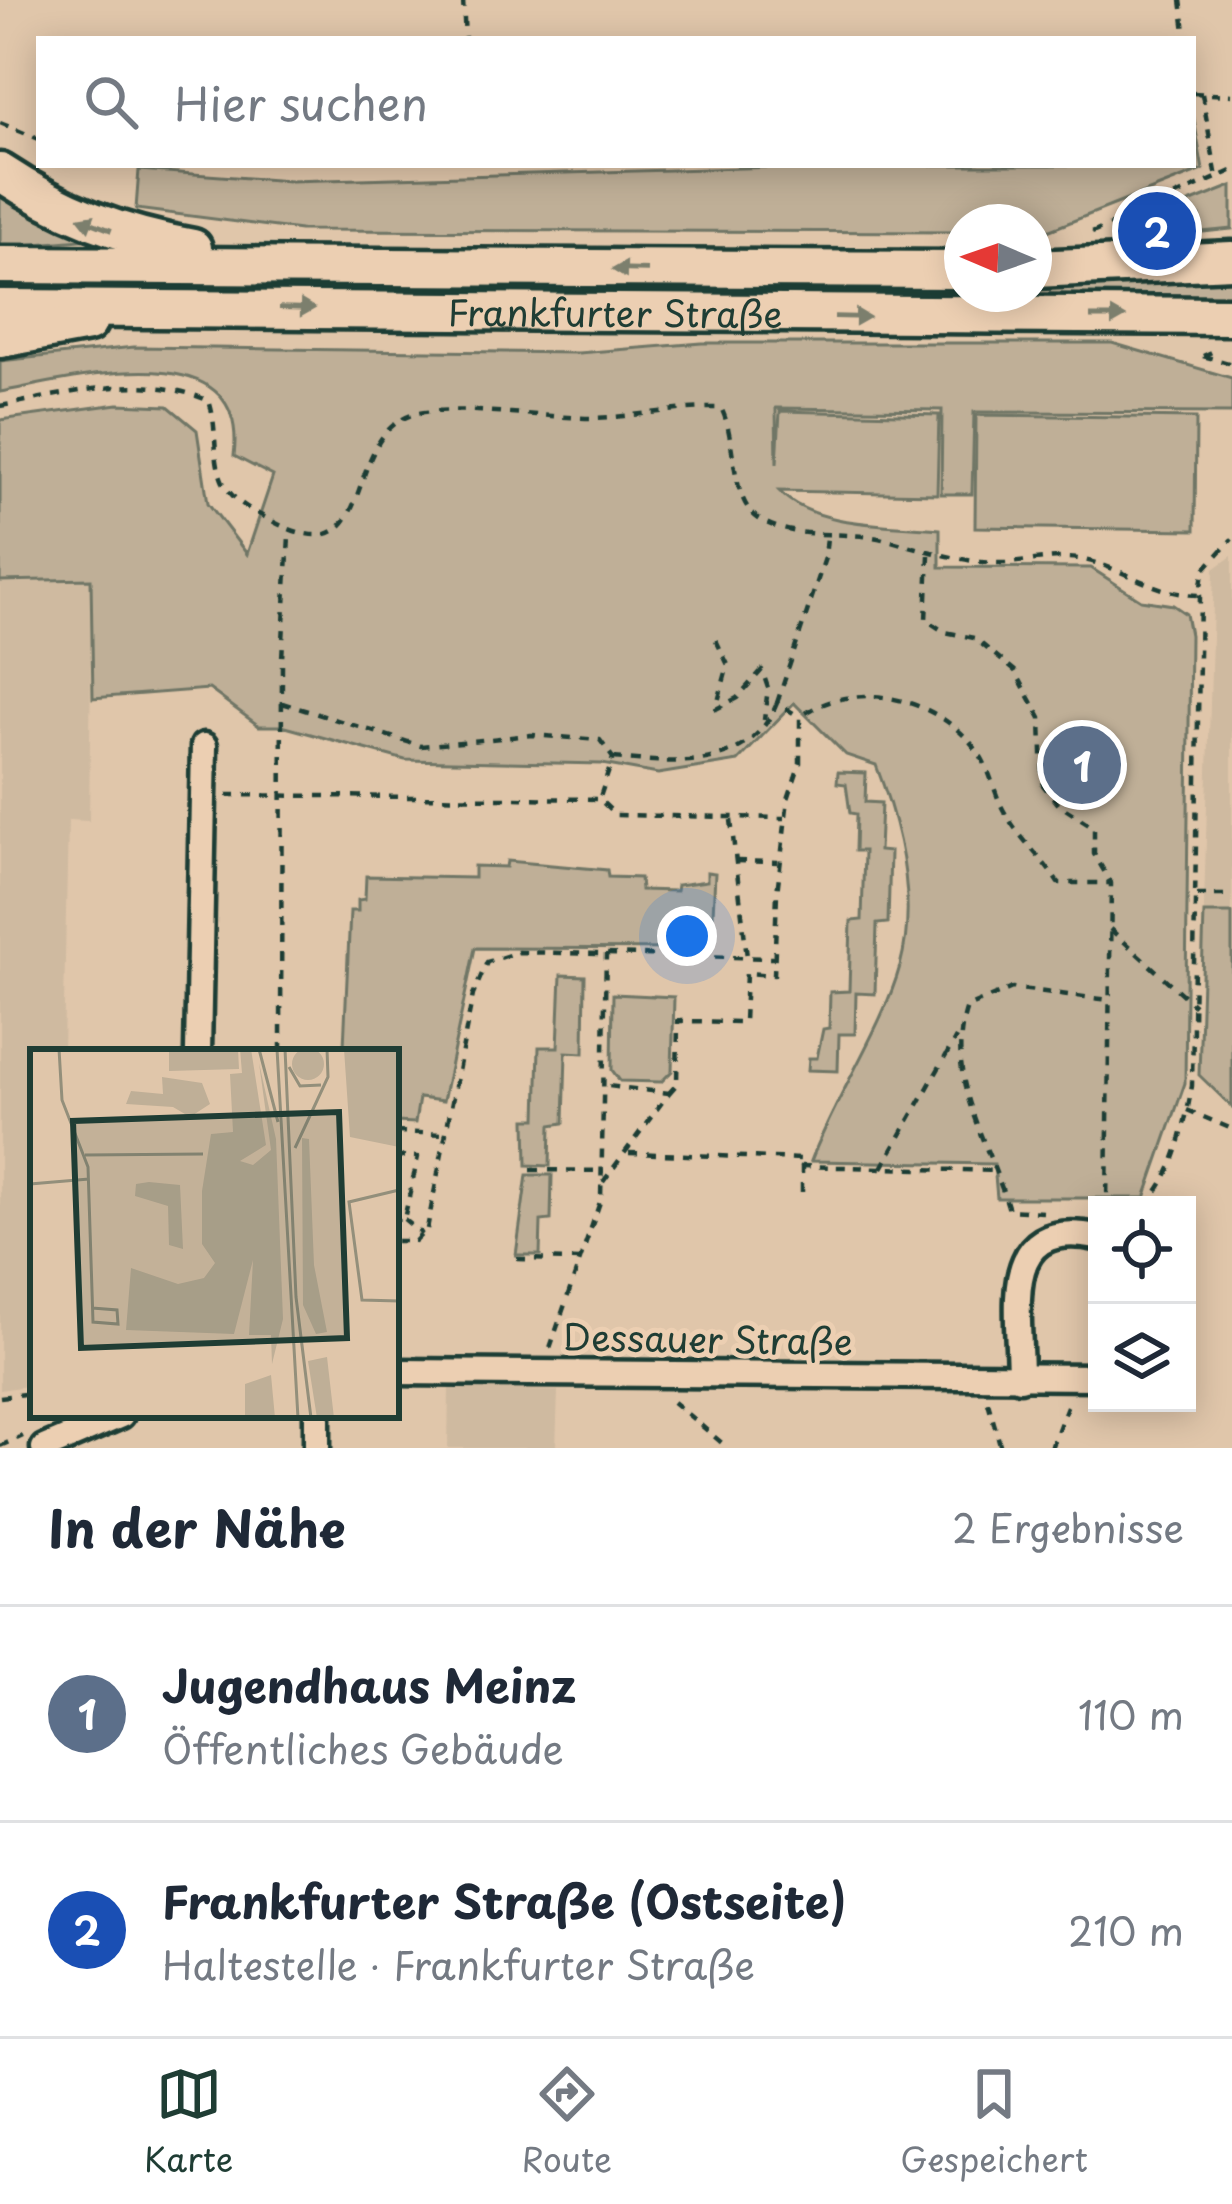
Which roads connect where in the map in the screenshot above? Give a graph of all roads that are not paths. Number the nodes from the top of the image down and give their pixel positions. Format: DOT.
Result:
graph roads {
  1 [pos="0,172"];
  2 [pos="1232,260"];
  3 [pos="0,265"];
  4 [pos="291,266"];
  5 [pos="1052,268"];
  6 [pos="944,270"];
  7 [pos="180,307"];
  8 [pos="0,308"];
  9 [pos="1232,316"];
  10 [pos="0,339"];
  11 [pos="204,746"];
  12 [pos="198,1049"];
  13 [pos="1088,1237"];
  14 [pos="399,1372"];
  15 [pos="1020,1378"];
  16 [pos="1087,1378"];
  17 [pos="114,1418"];
  18 [pos="317,1418"];
  19 [pos="44,1448"];
  20 [pos="316,1448"];
  4 -- 1 [label="street, one-way"];
  2 -- 5 [label="street"];
  3 -- 4 [label="street, Frankfurter Straße"];
  6 -- 4 [label="street, Frankfurter Straße, one-way"];
  7 -- 8 [label="street, Frankfurter Straße"];
  7 -- 9 [label="street, Frankfurter Straße, one-way"];
  7 -- 10 [label="street"];
  11 -- 12 [label="street"];
  13 -- 15 [label="street"];
  14 -- 15 [label="street, Dessauer Straße"];
  15 -- 16 [label="street, Dessauer Straße"];
  17 -- 19 [label="street"];
  18 -- 20 [label="street"];
}
